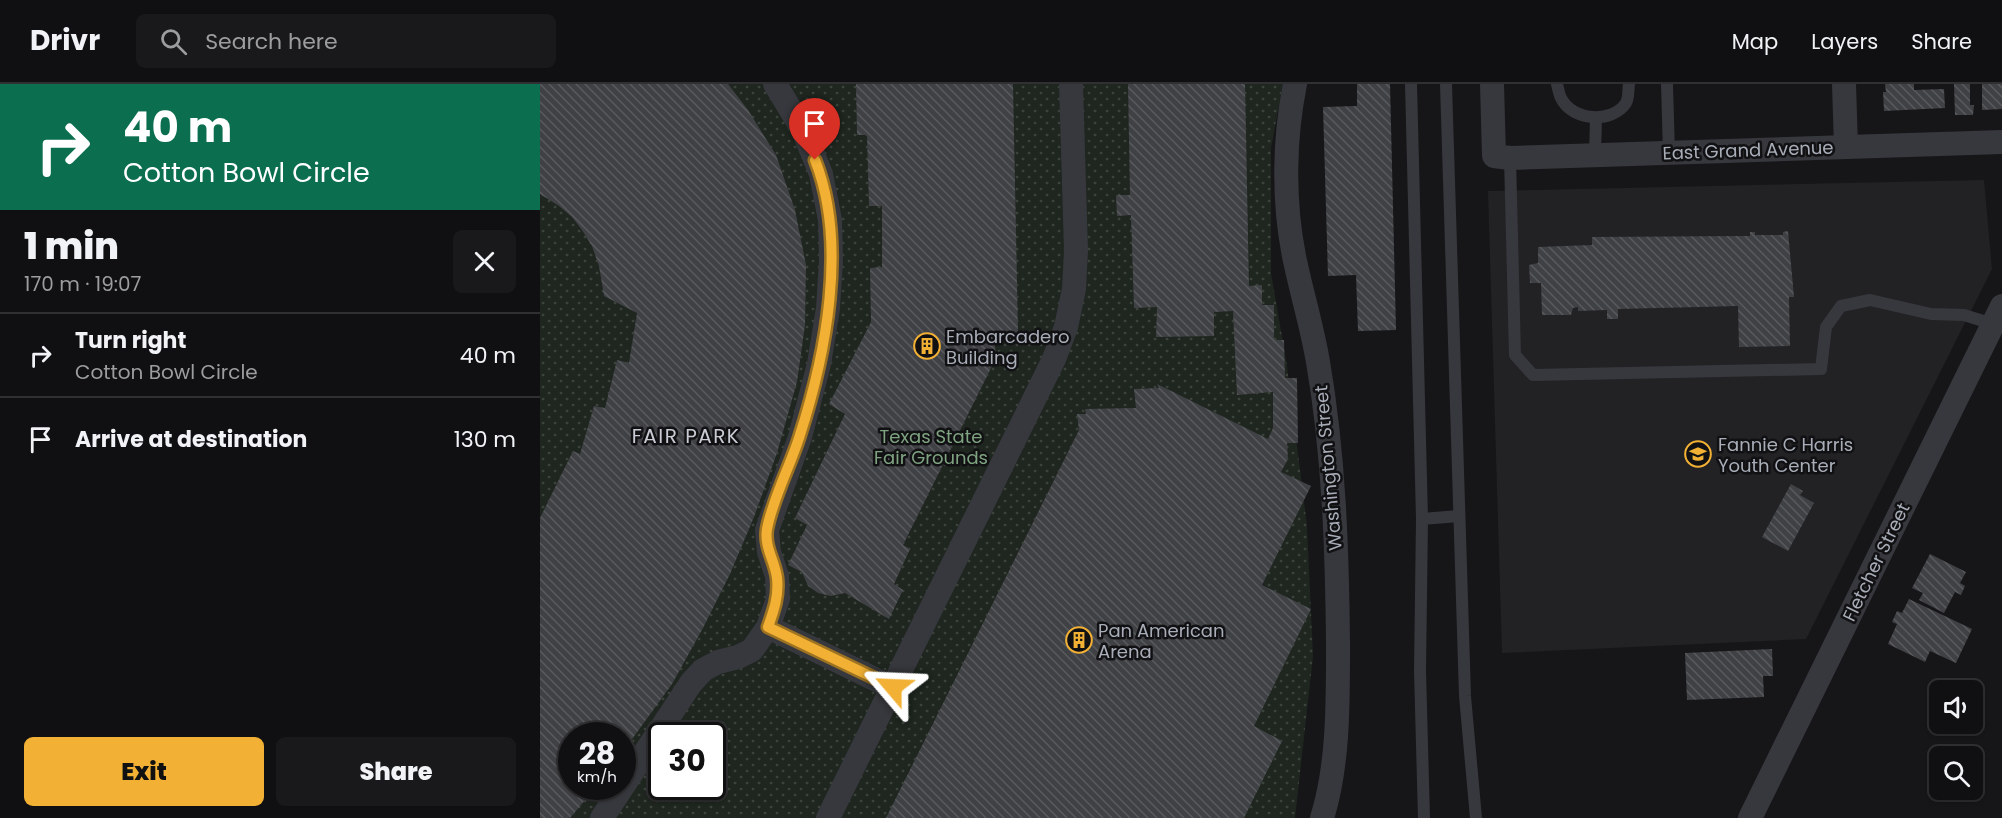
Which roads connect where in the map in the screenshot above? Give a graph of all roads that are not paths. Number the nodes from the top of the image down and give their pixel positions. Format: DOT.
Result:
graph roads {
  1 [pos="775,84"];
  2 [pos="1071,84"];
  3 [pos="1295,84"];
  4 [pos="1411,84"];
  5 [pos="1446,84"];
  6 [pos="1492,84"];
  7 [pos="1557,84"];
  8 [pos="1629,84"];
  9 [pos="1667,84"];
  10 [pos="1844,84"];
  11 [pos="1596,118"];
  12 [pos="2002,142"];
  13 [pos="1846,147"];
  14 [pos="1669,153"];
  15 [pos="1595,154"];
  16 [pos="1502,157"];
  17 [pos="1998,315"];
  18 [pos="1459,516"];
  19 [pos="1422,519"];
  20 [pos="768,627"];
  21 [pos="893,687"];
  22 [pos="602,818"];
  23 [pos="828,818"];
  24 [pos="1322,818"];
  25 [pos="1424,818"];
  26 [pos="1476,818"];
  27 [pos="1750,818"];
  1 -- 20 [label="street"];
  2 -- 21 [label="street"];
  3 -- 24 [label="street, Washington Street"];
  4 -- 19 [label="lane"];
  5 -- 18 [label="lane"];
  6 -- 16 [label="street"];
  7 -- 11 [label="lane"];
  8 -- 11 [label="lane"];
  9 -- 14 [label="lane"];
  10 -- 13 [label="street"];
  11 -- 15 [label="lane"];
  12 -- 13 [label="street, East Grand Avenue"];
  13 -- 14 [label="street, East Grand Avenue"];
  14 -- 15 [label="street, East Grand Avenue"];
  15 -- 16 [label="street, East Grand Avenue"];
  16 -- 17 [label="lane"];
  17 -- 27 [label="street, Fletcher Street"];
  18 -- 19 [label="lane"];
  18 -- 26 [label="lane"];
  19 -- 25 [label="lane"];
  20 -- 21 [label="street"];
  20 -- 22 [label="street"];
  21 -- 23 [label="street"];
}
